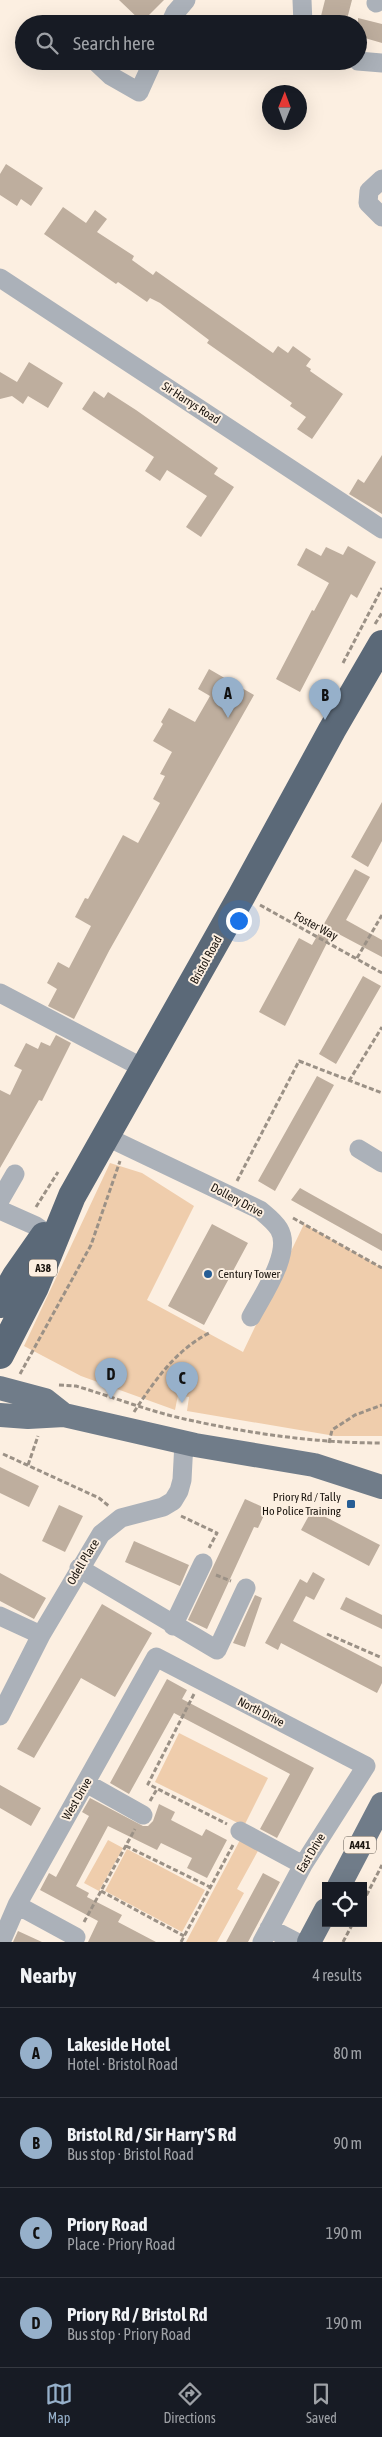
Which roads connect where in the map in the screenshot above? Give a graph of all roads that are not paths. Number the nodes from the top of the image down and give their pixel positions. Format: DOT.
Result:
graph roads {
  1 [pos="186,0"];
  2 [pos="302,0"];
  3 [pos="174,15"];
  4 [pos="303,15"];
  5 [pos="367,62"];
  6 [pos="382,63"];
  7 [pos="105,70"];
  8 [pos="149,70"];
  9 [pos="382,179"];
  10 [pos="382,217"];
  11 [pos="0,278"];
  12 [pos="382,529"];
  13 [pos="382,644"];
  14 [pos="0,993"];
  15 [pos="143,1068"];
  16 [pos="114,1140"];
  17 [pos="359,1149"];
  18 [pos="382,1163"];
  19 [pos="15,1174"];
  20 [pos="72,1196"];
  21 [pos="0,1200"];
  22 [pos="0,1210"];
  23 [pos="46,1233"];
  24 [pos="0,1304"];
  25 [pos="251,1317"];
  26 [pos="0,1355"];
  27 [pos="6,1389"];
  28 [pos="0,1415"];
  29 [pos="55,1416"];
  30 [pos="184,1442"];
  31 [pos="330,1469"];
  32 [pos="382,1474"];
  33 [pos="382,1487"];
  34 [pos="201,1565"];
  35 [pos="79,1568"];
  36 [pos="246,1588"];
  37 [pos="0,1616"];
  38 [pos="173,1626"];
  39 [pos="41,1635"];
  40 [pos="156,1657"];
  41 [pos="0,1716"];
  42 [pos="366,1766"];
  43 [pos="86,1783"];
  44 [pos="382,1804"];
  45 [pos="143,1815"];
  46 [pos="240,1831"];
  47 [pos="303,1865"];
  48 [pos="341,1882"];
  49 [pos="16,1905"];
  50 [pos="322,1918"];
  51 [pos="266,1935"];
  52 [pos="76,1937"];
  53 [pos="1,1942"];
  54 [pos="296,1942"];
  55 [pos="309,1942"];
  1 -- 3 [label="street"];
  2 -- 4 [label="street"];
  5 -- 6 [label="street"];
  7 -- 8 [label="street"];
  9 -- 10 [label="street"];
  11 -- 12 [label="street, Sir Harrys Road"];
  13 -- 15 [label="highway, Bristol Road / A38"];
  14 -- 15 [label="street"];
  15 -- 16 [label="highway, Bristol Road / A38"];
  16 -- 20 [label="highway, Bristol Road / A38"];
  16 -- 25 [label="street, Dollery Drive"];
  17 -- 18 [label="street"];
  19 -- 21 [label="street"];
  20 -- 23 [label="highway, Bristol Road / A38"];
  20 -- 26 [label="highway, Bristol Road / A38"];
  22 -- 23 [label="street"];
  23 -- 24 [label="highway, Bristol Road / A38"];
  27 -- 29 [label="main road"];
  28 -- 29 [label="main road"];
  29 -- 30 [label="main road"];
  30 -- 31 [label="main road"];
  30 -- 35 [label="street, Odell Place"];
  31 -- 32 [label="main road"];
  31 -- 33 [label="main road"];
  34 -- 38 [label="street"];
  35 -- 38 [label="street"];
  35 -- 39 [label="street, Odell Place"];
  36 -- 38 [label="street"];
  37 -- 39 [label="street"];
  39 -- 41 [label="street, Odell Place"];
  40 -- 42 [label="street, North Drive"];
  40 -- 43 [label="street, West Drive"];
  42 -- 47 [label="street, East Drive"];
  43 -- 45 [label="street"];
  43 -- 49 [label="street, West Drive"];
  44 -- 48 [label="main road, A441"];
  46 -- 47 [label="street"];
  47 -- 51 [label="street, East Drive"];
  49 -- 52 [label="street"];
  49 -- 53 [label="street, West Drive"];
  50 -- 55 [label="main road"];
  51 -- 54 [label="street"];
}
